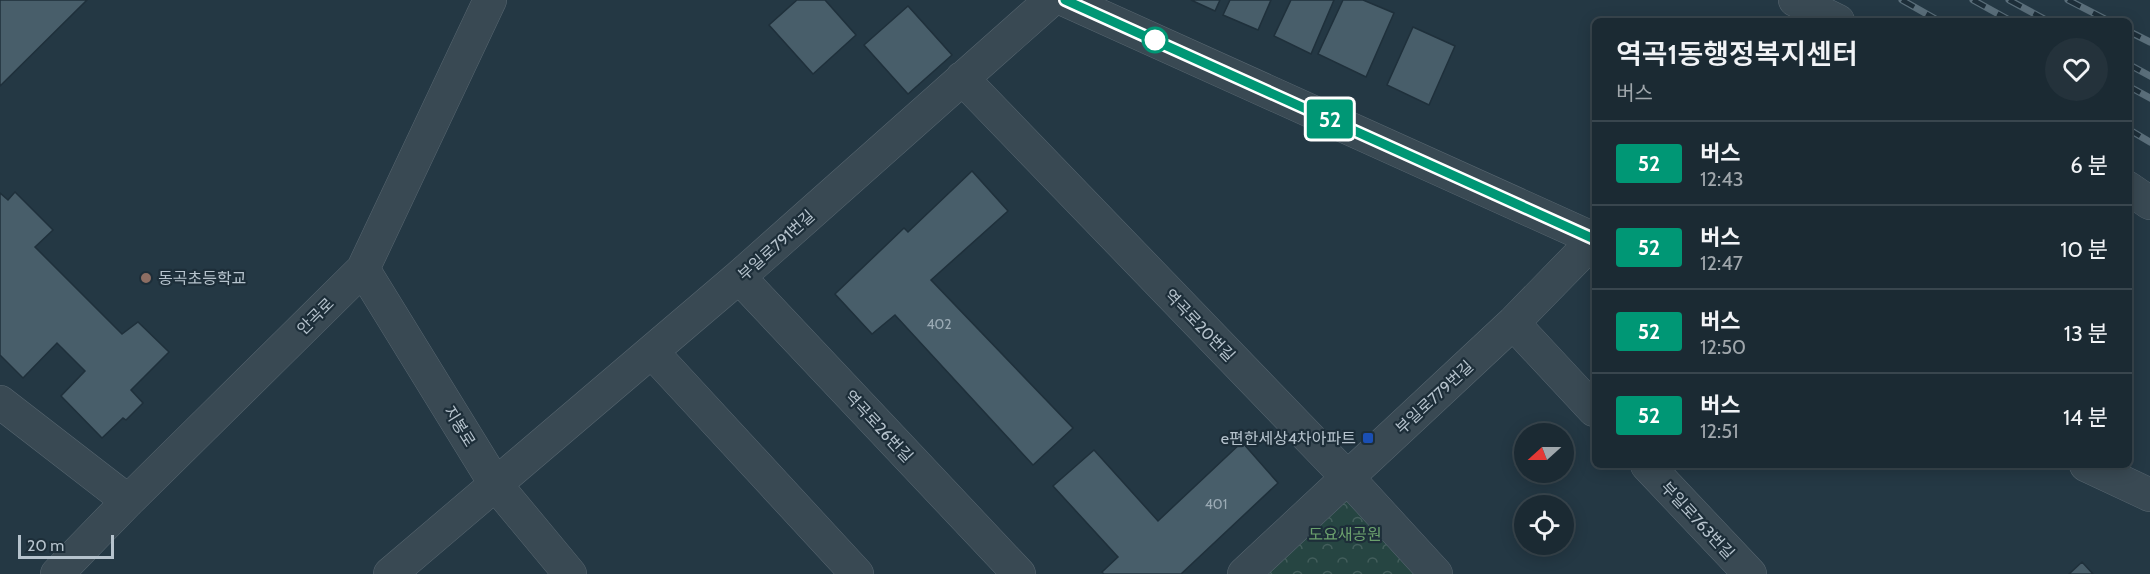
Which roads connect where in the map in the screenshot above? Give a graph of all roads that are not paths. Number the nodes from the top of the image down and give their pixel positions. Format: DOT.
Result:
graph roads {
  1 [pos="490,0"];
  2 [pos="1051,0"];
  3 [pos="1065,0"];
  4 [pos="962,78"];
  5 [pos="2132,192"];
  6 [pos="2150,203"];
  7 [pos="1592,238"];
  8 [pos="1592,241"];
  9 [pos="363,269"];
  10 [pos="739,277"];
  11 [pos="1513,323"];
  12 [pos="652,352"];
  13 [pos="0,402"];
  14 [pos="1592,408"];
  15 [pos="1650,468"];
  16 [pos="2092,468"];
  17 [pos="1348,478"];
  18 [pos="496,485"];
  19 [pos="2150,495"];
  20 [pos="128,501"];
  21 [pos="57,574"];
  22 [pos="390,574"];
  23 [pos="570,574"];
  24 [pos="857,574"];
  25 [pos="1019,574"];
  26 [pos="1244,574"];
  27 [pos="1436,574"];
  28 [pos="1750,574"];
  1 -- 9 [label="street, 안곡로"];
  2 -- 4 [label="street, 부일로791번길"];
  3 -- 7 [label="street"];
  4 -- 10 [label="street, 부일로791번길"];
  4 -- 17 [label="street, 역곡로20번길"];
  5 -- 6 [label="street"];
  8 -- 11 [label="street, 부일로779번길"];
  9 -- 18 [label="street, 지봉로"];
  9 -- 20 [label="street, 안곡로"];
  10 -- 12 [label="street, 부일로791번길"];
  10 -- 25 [label="street, 역곡로26번길"];
  11 -- 14 [label="street"];
  11 -- 17 [label="street, 부일로779번길"];
  12 -- 18 [label="street, 부일로791번길"];
  12 -- 24 [label="street"];
  13 -- 20 [label="street"];
  15 -- 28 [label="street, 부일로763번길"];
  16 -- 19 [label="street"];
  17 -- 26 [label="street, 부일로779번길"];
  17 -- 27 [label="street, 역곡로20번길"];
  18 -- 22 [label="street, 부일로791번길"];
  18 -- 23 [label="street, 지봉로"];
  20 -- 21 [label="street, 안곡로"];
}
